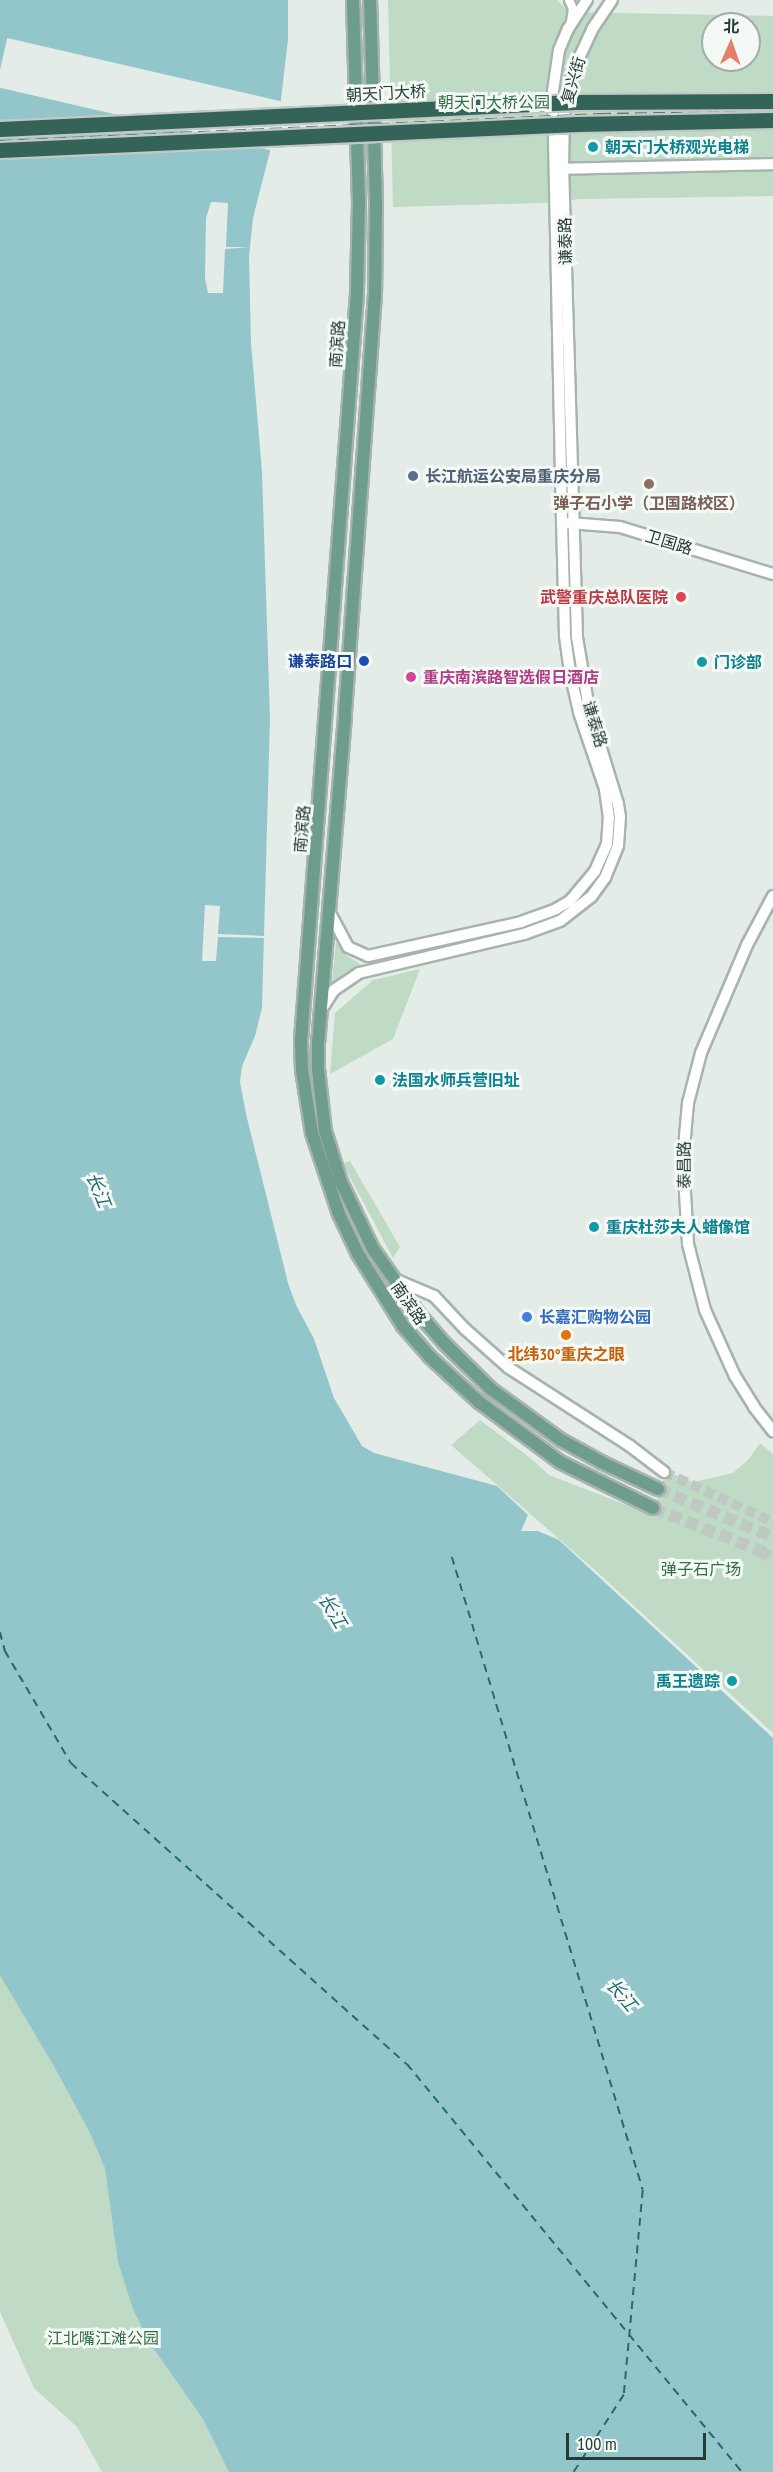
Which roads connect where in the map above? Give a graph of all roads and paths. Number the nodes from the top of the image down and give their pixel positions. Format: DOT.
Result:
graph roads {
  1 [pos="353,0"];
  2 [pos="370,0"];
  3 [pos="569,0"];
  4 [pos="587,0"];
  5 [pos="612,0"];
  6 [pos="568,29"];
  7 [pos="773,101"];
  8 [pos="773,120"];
  9 [pos="0,129"];
  10 [pos="0,150"];
  11 [pos="773,165"];
  12 [pos="559,169"];
  13 [pos="568,523"];
  14 [pos="773,574"];
  15 [pos="337,581"];
  16 [pos="349,667"];
  17 [pos="345,716"];
  18 [pos="327,725"];
  19 [pos="773,896"];
  20 [pos="330,913"];
  21 [pos="321,1010"];
  22 [pos="392,1278"];
  23 [pos="773,1431"];
  24 [pos="664,1472"];
  25 [pos="658,1489"];
  26 [pos="653,1508"];
  1 -- 15 [label="main road, 南滨路"];
  2 -- 16 [label="main road, 南滨路"];
  3 -- 6 [label="street"];
  4 -- 6 [label="main road, 复兴街"];
  5 -- 12 [label="main road, 复兴街"];
  6 -- 12 [label="main road, 复兴街"];
  7 -- 9 [label="highway, 朝天门大桥, bridge"];
  8 -- 10 [label="highway, bridge"];
  11 -- 12 [label="main road"];
  12 -- 13 [label="main road, 谦泰路"];
  13 -- 14 [label="main road, 卫国路"];
  13 -- 20 [label="main road, 谦泰路"];
  13 -- 21 [label="main road, 谦泰路"];
  15 -- 16 [label="main road"];
  15 -- 18 [label="main road, 南滨路"];
  16 -- 17 [label="main road, 南滨路"];
  17 -- 18 [label="main road"];
  17 -- 20 [label="main road, 南滨路"];
  18 -- 26 [label="main road, 南滨路"];
  19 -- 23 [label="main road, 泰昌路"];
  20 -- 21 [label="main road, 南滨路"];
  21 -- 22 [label="main road, 南滨路"];
  22 -- 24 [label="main road, 南滨路"];
  22 -- 25 [label="main road, 南滨路"];
}
